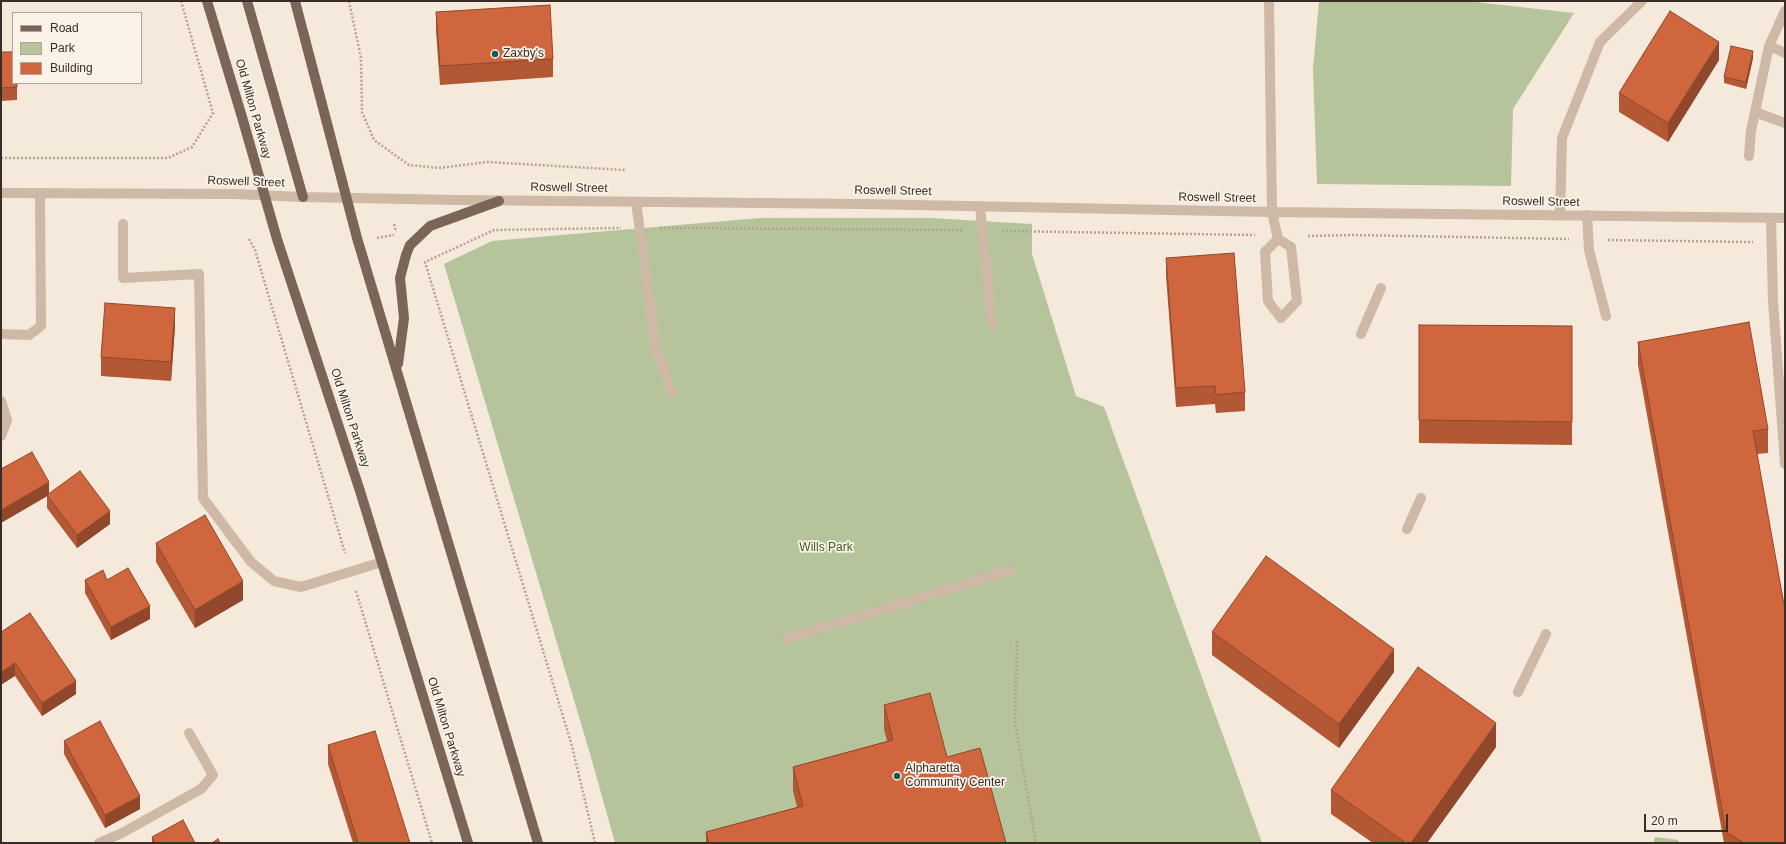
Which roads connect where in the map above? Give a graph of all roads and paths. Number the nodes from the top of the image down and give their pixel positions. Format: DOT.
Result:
graph roads {
  1 [pos="181,1"];
  2 [pos="207,1"];
  3 [pos="247,1"];
  4 [pos="295,1"];
  5 [pos="349,1"];
  6 [pos="1269,1"];
  7 [pos="1642,1"];
  8 [pos="1785,11"];
  9 [pos="1769,46"];
  10 [pos="1785,53"];
  11 [pos="1755,112"];
  12 [pos="1785,123"];
  13 [pos="1749,156"];
  14 [pos="1,158"];
  15 [pos="625,170"];
  16 [pos="1,193"];
  17 [pos="40,194"];
  18 [pos="263,195"];
  19 [pos="303,197"];
  20 [pos="348,198"];
  21 [pos="499,201"];
  22 [pos="636,202"];
  23 [pos="980,206"];
  24 [pos="1272,212"];
  25 [pos="1560,215"];
  26 [pos="1587,215"];
  27 [pos="1771,218"];
  28 [pos="1785,218"];
  29 [pos="123,224"];
  30 [pos="639,228"];
  31 [pos="983,231"];
  32 [pos="396,234"];
  33 [pos="1277,237"];
  34 [pos="377,238"];
  35 [pos="248,239"];
  36 [pos="1588,239"];
  37 [pos="1771,242"];
  38 [pos="1381,288"];
  39 [pos="1606,316"];
  40 [pos="992,326"];
  41 [pos="1,334"];
  42 [pos="1361,334"];
  43 [pos="397,368"];
  44 [pos="672,392"];
  45 [pos="1,401"];
  46 [pos="1,436"];
  47 [pos="1785,464"];
  48 [pos="1421,498"];
  49 [pos="1407,529"];
  50 [pos="382,562"];
  51 [pos="1011,570"];
  52 [pos="350,572"];
  53 [pos="1546,634"];
  54 [pos="786,639"];
  55 [pos="1017,641"];
  56 [pos="1518,692"];
  57 [pos="189,733"];
  58 [pos="98,843"];
  59 [pos="432,843"];
  60 [pos="468,843"];
  61 [pos="538,843"];
  62 [pos="595,843"];
  63 [pos="1036,843"];
  1 -- 14 [label="path"];
  2 -- 18 [label="main road, Old Milton Parkway"];
  3 -- 19 [label="main road"];
  4 -- 20 [label="main road"];
  5 -- 15 [label="path"];
  6 -- 24 [label="street"];
  7 -- 25 [label="street"];
  8 -- 9 [label="street"];
  9 -- 10 [label="street"];
  9 -- 11 [label="street"];
  11 -- 12 [label="street"];
  11 -- 13 [label="street"];
  16 -- 17 [label="street, Roswell Street"];
  17 -- 18 [label="street, Roswell Street"];
  17 -- 41 [label="street"];
  18 -- 19 [label="street, Roswell Street"];
  18 -- 50 [label="main road, Old Milton Parkway"];
  19 -- 20 [label="street, Roswell Street"];
  20 -- 21 [label="street, Roswell Street"];
  20 -- 43 [label="main road"];
  21 -- 22 [label="street, Roswell Street"];
  21 -- 43 [label="main road"];
  22 -- 23 [label="street, Roswell Street"];
  22 -- 30 [label="street"];
  23 -- 24 [label="street, Roswell Street"];
  23 -- 31 [label="street"];
  24 -- 25 [label="street, Roswell Street"];
  24 -- 33 [label="street"];
  25 -- 26 [label="street, Roswell Street"];
  26 -- 27 [label="street, Roswell Street"];
  26 -- 36 [label="street"];
  27 -- 28 [label="street, Roswell Street"];
  27 -- 37 [label="street"];
  29 -- 52 [label="street"];
  30 -- 31 [label="path"];
  30 -- 44 [label="street"];
  30 -- 62 [label="path"];
  31 -- 33 [label="path"];
  31 -- 40 [label="street"];
  32 -- 34 [label="path"];
  33 -- 33 [label="street"];
  33 -- 36 [label="path"];
  35 -- 52 [label="path"];
  36 -- 37 [label="path"];
  36 -- 39 [label="street"];
  37 -- 47 [label="street"];
  38 -- 42 [label="street"];
  43 -- 61 [label="main road"];
  45 -- 46 [label="street"];
  48 -- 49 [label="street"];
  50 -- 52 [label="street"];
  50 -- 60 [label="main road, Old Milton Parkway"];
  51 -- 54 [label="street"];
  52 -- 59 [label="path"];
  53 -- 56 [label="street"];
  55 -- 63 [label="path"];
  57 -- 58 [label="street"];
}
